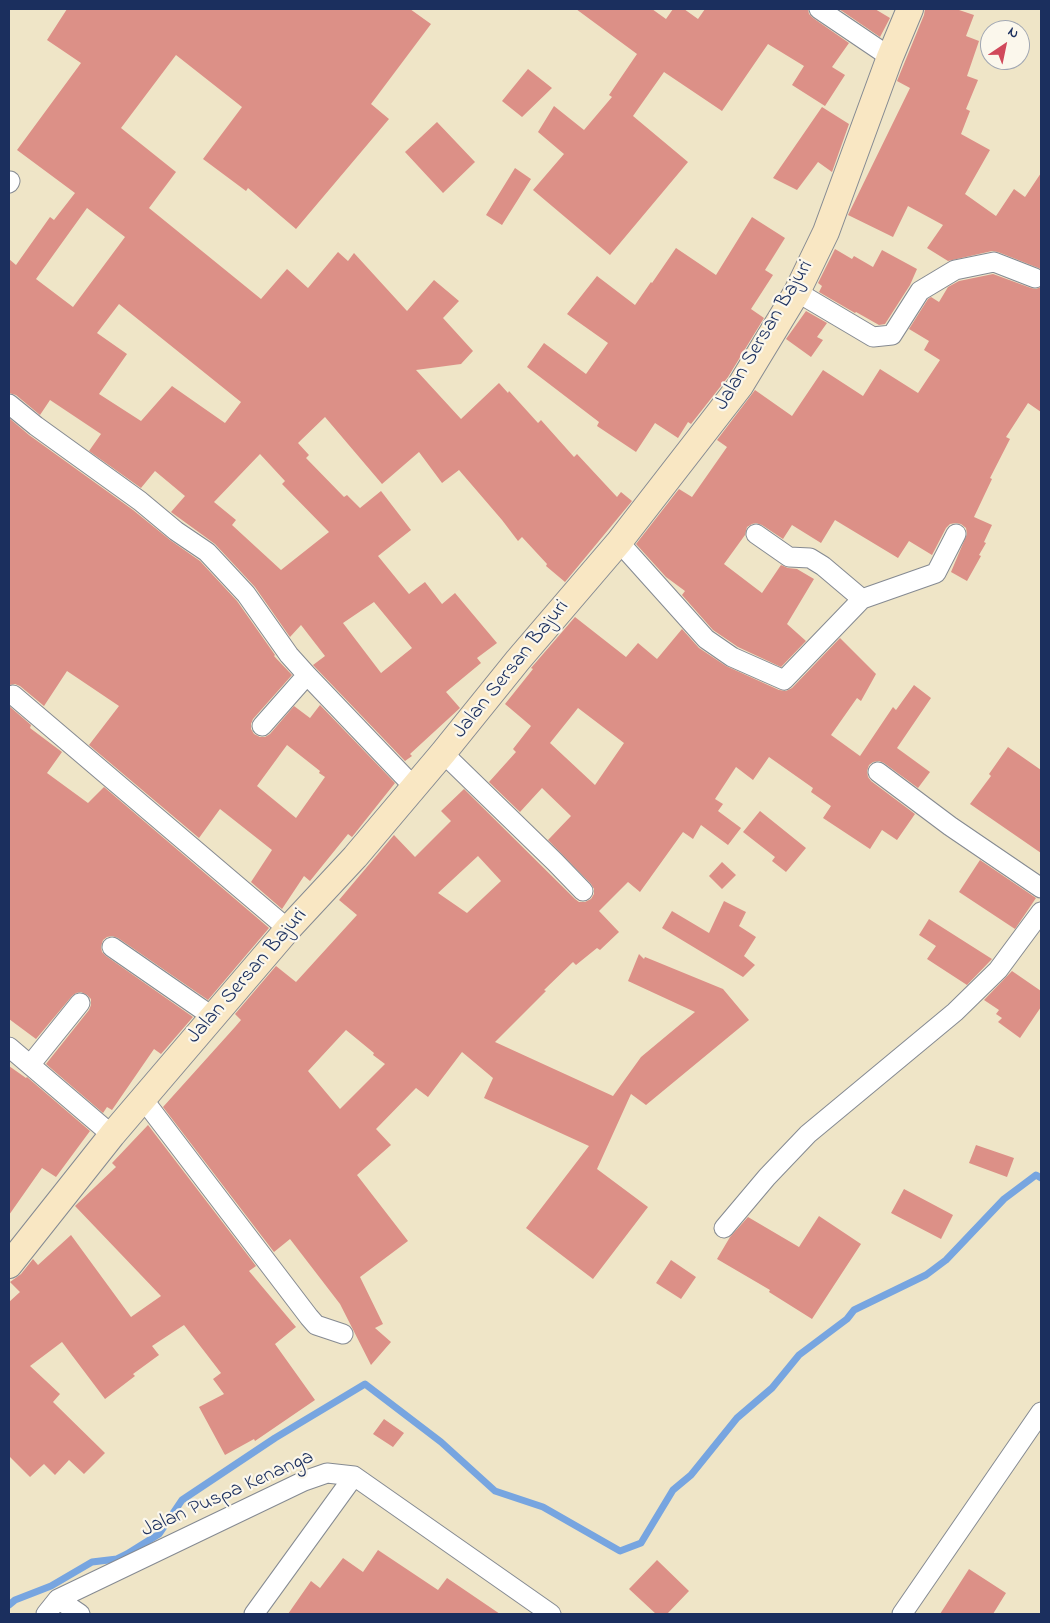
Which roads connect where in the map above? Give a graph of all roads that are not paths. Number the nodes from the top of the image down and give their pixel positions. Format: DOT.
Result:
graph roads {
  1 [pos="819,9"];
  2 [pos="910,9"];
  3 [pos="890,57"];
  4 [pos="1034,278"];
  5 [pos="797,292"];
  6 [pos="9,404"];
  7 [pos="756,534"];
  8 [pos="956,534"];
  9 [pos="619,542"];
  10 [pos="862,599"];
  11 [pos="307,675"];
  12 [pos="13,695"];
  13 [pos="262,726"];
  14 [pos="443,753"];
  15 [pos="878,772"];
  16 [pos="414,788"];
  17 [pos="1041,888"];
  18 [pos="582,892"];
  19 [pos="1041,912"];
  20 [pos="288,928"];
  21 [pos="112,947"];
  22 [pos="80,1003"];
  23 [pos="213,1017"];
  24 [pos="9,1047"];
  25 [pos="30,1065"];
  26 [pos="143,1098"];
  27 [pos="112,1135"];
  28 [pos="724,1228"];
  29 [pos="9,1266"];
  30 [pos="343,1334"];
  31 [pos="1041,1412"];
  32 [pos="354,1476"];
  33 [pos="58,1599"];
  34 [pos="46,1614"];
  35 [pos="80,1614"];
  36 [pos="254,1614"];
  37 [pos="551,1614"];
  38 [pos="902,1614"];
  1 -- 3 [label="street"];
  2 -- 3 [label="main road, Jalan Sersan Bajuri"];
  3 -- 5 [label="main road, Jalan Sersan Bajuri"];
  4 -- 5 [label="street"];
  5 -- 9 [label="main road, Jalan Sersan Bajuri"];
  6 -- 11 [label="street"];
  7 -- 10 [label="street"];
  8 -- 10 [label="street"];
  9 -- 10 [label="street"];
  9 -- 14 [label="main road, Jalan Sersan Bajuri"];
  11 -- 13 [label="street"];
  11 -- 16 [label="street"];
  12 -- 20 [label="street"];
  14 -- 16 [label="main road, Jalan Sersan Bajuri"];
  14 -- 18 [label="street"];
  15 -- 17 [label="street"];
  16 -- 20 [label="main road, Jalan Sersan Bajuri"];
  19 -- 28 [label="street"];
  20 -- 23 [label="main road, Jalan Sersan Bajuri"];
  21 -- 23 [label="street"];
  22 -- 25 [label="street"];
  23 -- 26 [label="main road, Jalan Sersan Bajuri"];
  24 -- 25 [label="street"];
  25 -- 27 [label="street"];
  26 -- 27 [label="main road, Jalan Sersan Bajuri"];
  26 -- 30 [label="street"];
  27 -- 29 [label="main road, Jalan Sersan Bajuri"];
  31 -- 38 [label="street"];
  32 -- 33 [label="street, Jalan Puspa Kenanga"];
  32 -- 36 [label="street"];
  32 -- 37 [label="street, Jalan Puspa Kenanga"];
  33 -- 34 [label="street, Jalan Puspa Kenanga"];
  33 -- 35 [label="street"];
}
